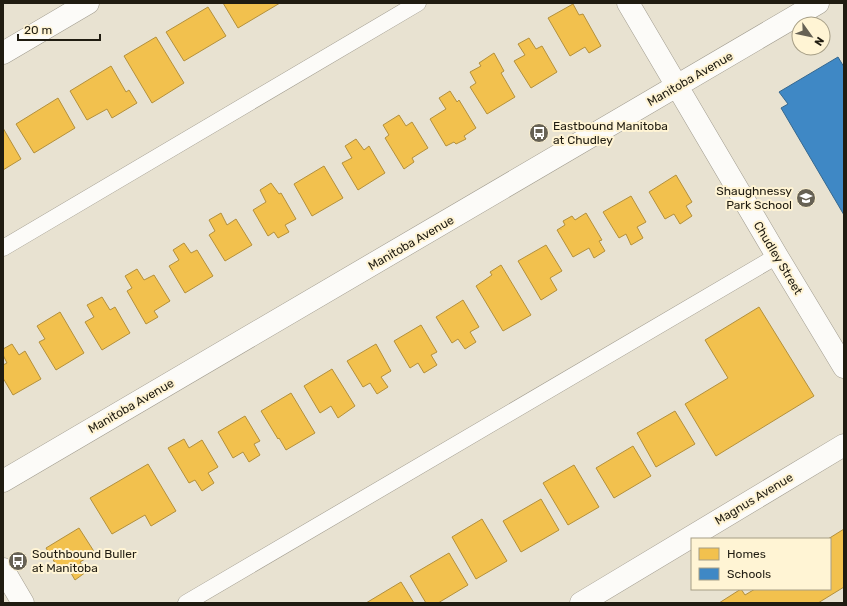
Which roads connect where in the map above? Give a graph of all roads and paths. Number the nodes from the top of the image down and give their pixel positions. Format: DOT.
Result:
graph roads {
  1 [pos="88,3"];
  2 [pos="418,3"];
  3 [pos="628,3"];
  4 [pos="818,3"];
  5 [pos="3,53"];
  6 [pos="677,86"];
  7 [pos="3,248"];
  8 [pos="777,256"];
  9 [pos="844,367"];
  10 [pos="844,445"];
  11 [pos="3,481"];
  12 [pos="3,569"];
  13 [pos="23,603"];
  14 [pos="186,603"];
  15 [pos="581,603"];
  1 -- 5 [label="street"];
  2 -- 7 [label="lane"];
  3 -- 6 [label="street, Chudley Street"];
  4 -- 6 [label="street, Manitoba Avenue"];
  6 -- 8 [label="street, Chudley Street"];
  6 -- 11 [label="street, Manitoba Avenue"];
  8 -- 9 [label="street, Chudley Street"];
  8 -- 14 [label="lane"];
  10 -- 15 [label="street, Magnus Avenue"];
  12 -- 13 [label="street"];
}
